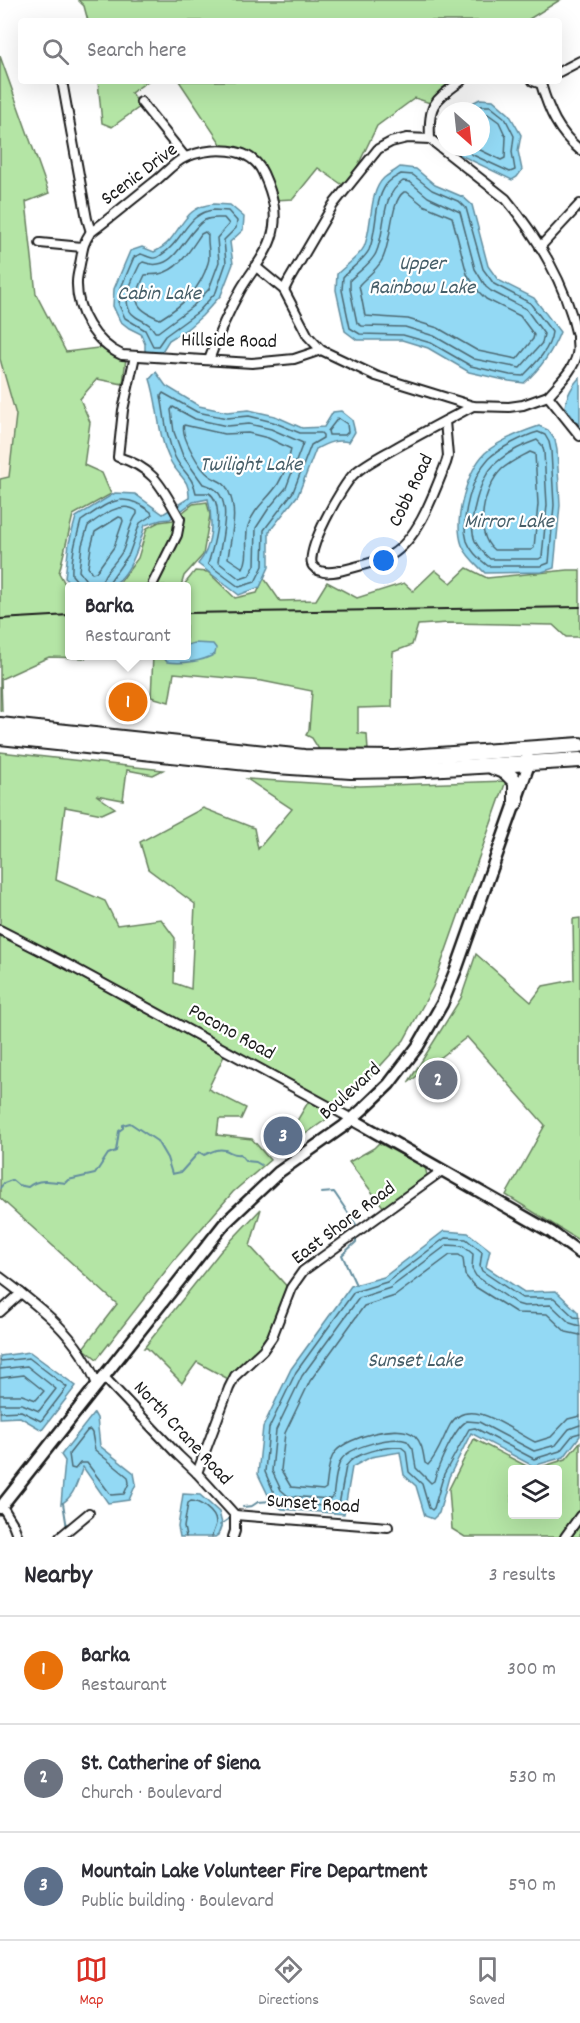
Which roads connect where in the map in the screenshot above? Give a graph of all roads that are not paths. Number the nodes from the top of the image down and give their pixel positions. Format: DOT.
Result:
graph roads {
  1 [pos="580,61"];
  2 [pos="562,70"];
  3 [pos="63,84"];
  4 [pos="458,84"];
  5 [pos="540,84"];
  6 [pos="141,102"];
  7 [pos="430,139"];
  8 [pos="580,150"];
  9 [pos="185,157"];
  10 [pos="580,204"];
  11 [pos="91,232"];
  12 [pos="40,243"];
  13 [pos="82,247"];
  14 [pos="540,247"];
  15 [pos="255,266"];
  16 [pos="284,290"];
  17 [pos="578,330"];
  18 [pos="321,350"];
  19 [pos="135,356"];
  20 [pos="209,360"];
  21 [pos="548,396"];
  22 [pos="473,406"];
  23 [pos="445,421"];
  24 [pos="580,436"];
  25 [pos="153,582"];
  26 [pos="0,725"];
  27 [pos="0,737"];
  28 [pos="580,745"];
  29 [pos="526,749"];
  30 [pos="580,760"];
  31 [pos="529,764"];
  32 [pos="491,766"];
  33 [pos="516,802"];
  34 [pos="0,930"];
  35 [pos="352,1119"];
  36 [pos="443,1170"];
  37 [pos="580,1253"];
  38 [pos="0,1277"];
  39 [pos="21,1293"];
  40 [pos="0,1312"];
  41 [pos="100,1380"];
  42 [pos="197,1473"];
  43 [pos="1,1507"];
  44 [pos="89,1513"];
  45 [pos="235,1515"];
  46 [pos="580,1516"];
  47 [pos="388,1527"];
  48 [pos="18,1537"];
  49 [pos="60,1537"];
  50 [pos="233,1537"];
  51 [pos="565,1537"];
  1 -- 2 [label="street"];
  3 -- 11 [label="street"];
  4 -- 7 [label="street"];
  5 -- 8 [label="street"];
  6 -- 9 [label="street"];
  7 -- 14 [label="street"];
  7 -- 16 [label="street"];
  9 -- 11 [label="street, Scenic Drive"];
  9 -- 15 [label="street, Scenic Drive"];
  10 -- 14 [label="street"];
  11 -- 13 [label="street, Scenic Drive"];
  12 -- 13 [label="street"];
  13 -- 19 [label="street, Scenic Drive"];
  14 -- 17 [label="street"];
  15 -- 16 [label="street"];
  15 -- 20 [label="street, Scenic Drive"];
  16 -- 18 [label="street"];
  17 -- 21 [label="street"];
  18 -- 20 [label="street, Hillside Road"];
  18 -- 22 [label="street"];
  19 -- 20 [label="street, Hillside Road"];
  19 -- 25 [label="street"];
  21 -- 22 [label="street"];
  21 -- 24 [label="street"];
  22 -- 23 [label="street"];
  23 -- 23 [label="street, Cobb Road"];
  26 -- 29 [label="highway"];
  27 -- 32 [label="highway"];
  28 -- 29 [label="highway"];
  29 -- 31 [label="main road"];
  30 -- 31 [label="highway"];
  31 -- 32 [label="highway"];
  31 -- 33 [label="main road, Boulevard"];
  32 -- 33 [label="highway"];
  33 -- 35 [label="main road, Boulevard"];
  34 -- 35 [label="street, Pocono Road"];
  35 -- 36 [label="main road, Pocono Road"];
  35 -- 41 [label="main road, Boulevard"];
  36 -- 37 [label="main road, Pocono Road"];
  36 -- 42 [label="street, East Shore Road"];
  38 -- 39 [label="street"];
  39 -- 40 [label="street"];
  39 -- 41 [label="street"];
  41 -- 42 [label="street, North Crane Road"];
  41 -- 43 [label="main road, Boulevard"];
  42 -- 45 [label="street, North Crane Road"];
  43 -- 48 [label="street"];
  44 -- 49 [label="street"];
  45 -- 47 [label="street, Sunset Road"];
  45 -- 50 [label="street"];
  46 -- 51 [label="street"];
}
